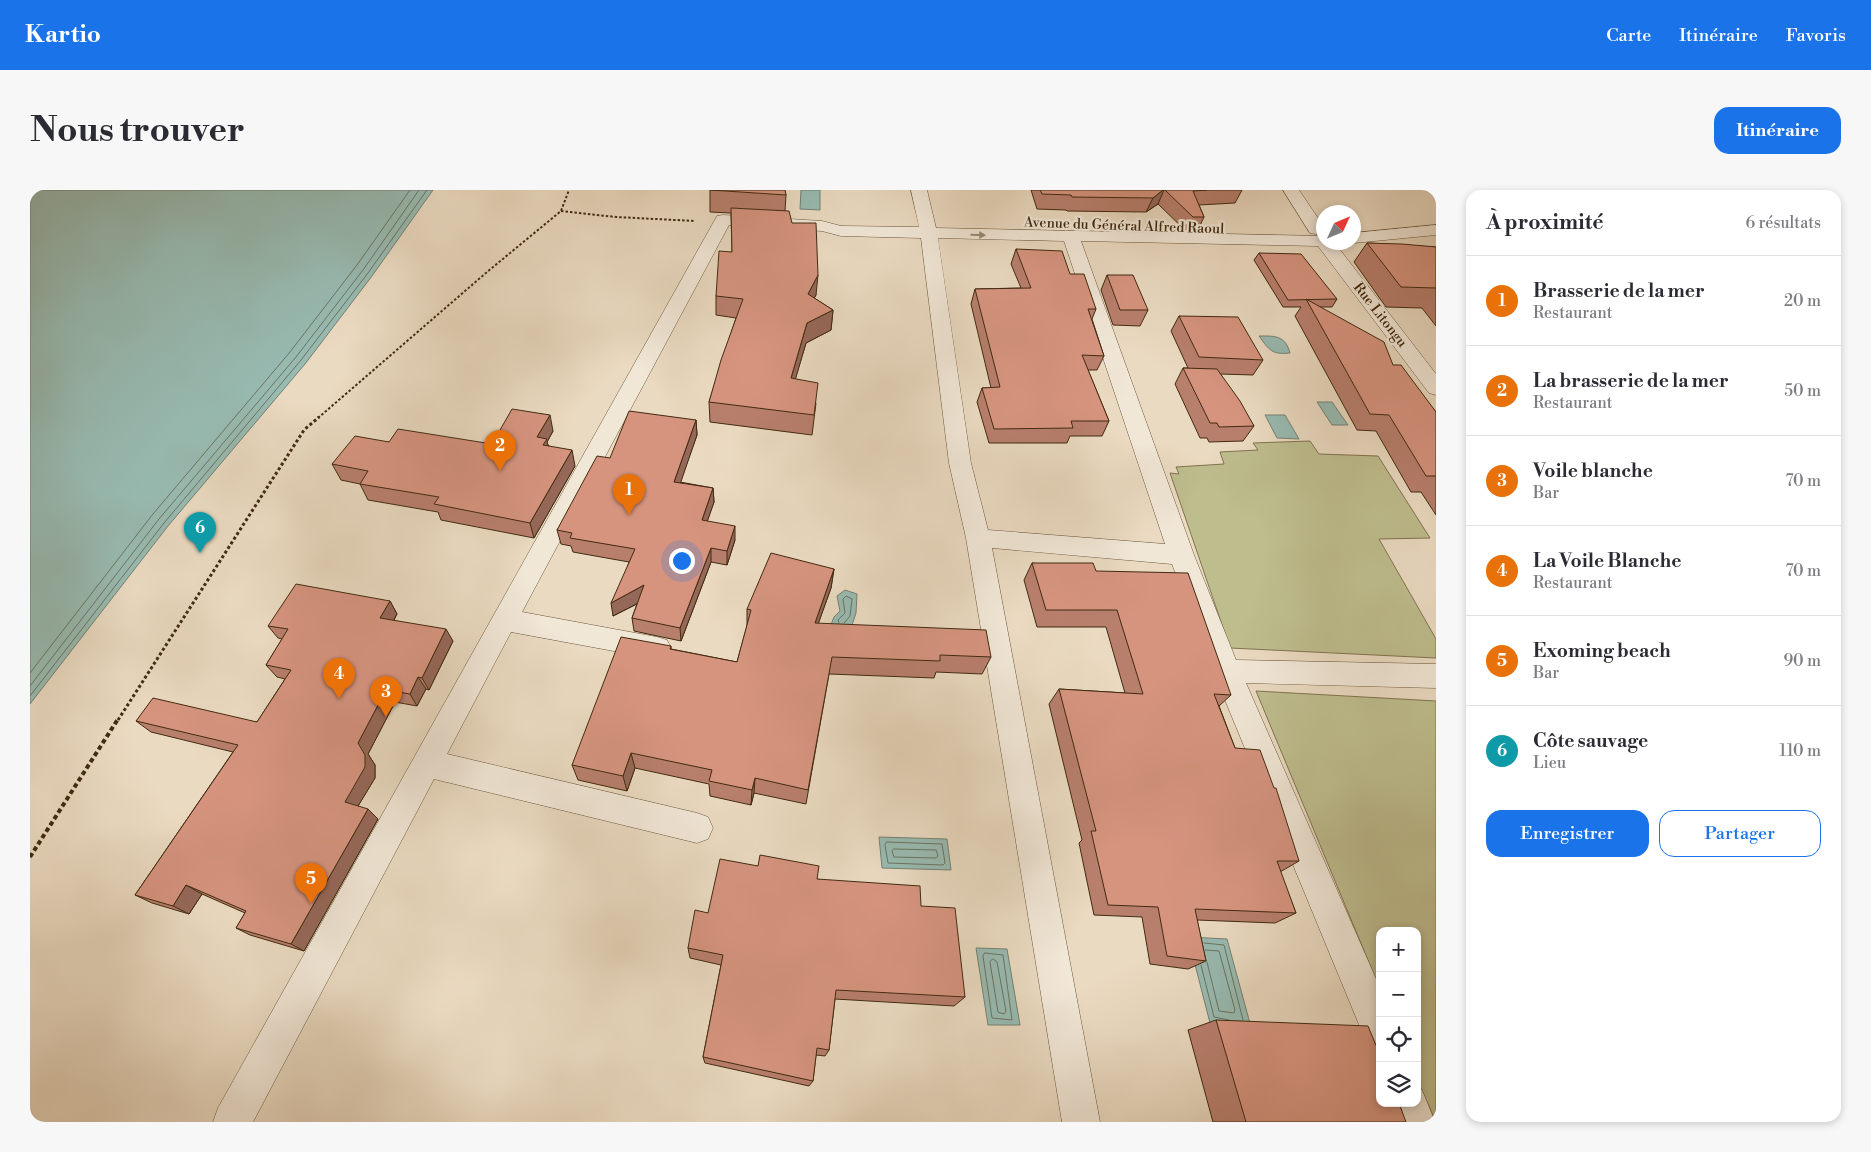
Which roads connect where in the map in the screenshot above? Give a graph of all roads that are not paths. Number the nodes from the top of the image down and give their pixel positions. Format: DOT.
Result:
graph roads {
  1 [pos="919,190"];
  2 [pos="1291,190"];
  3 [pos="1436,219"];
  4 [pos="1361,226"];
  5 [pos="927,228"];
  6 [pos="1316,229"];
  7 [pos="1436,230"];
  8 [pos="1071,237"];
  9 [pos="1361,237"];
  10 [pos="1316,238"];
  11 [pos="1316,238"];
  12 [pos="1331,250"];
  13 [pos="1436,388"];
  14 [pos="978,538"];
  15 [pos="1181,555"];
  16 [pos="504,620"];
  17 [pos="672,651"];
  18 [pos="1227,671"];
  19 [pos="1436,676"];
  20 [pos="426,763"];
  21 [pos="697,828"];
  22 [pos="1376,1023"];
  23 [pos="1410,1107"];
  24 [pos="232,1122"];
  25 [pos="1081,1122"];
  26 [pos="1416,1122"];
  1 -- 5 [label="street"];
  2 -- 6 [label="street, Rue Litongu"];
  3 -- 4 [label="street"];
  5 -- 8 [label="street, Avenue du Général Alfred Raoul, one-way"];
  5 -- 10 [label="street, Avenue du Général Alfred Raoul"];
  5 -- 14 [label="street"];
  5 -- 16 [label="street"];
  7 -- 9 [label="street"];
  8 -- 11 [label="street, Avenue du Général Alfred Raoul"];
  8 -- 15 [label="street"];
  12 -- 13 [label="street, Rue Litongu"];
  14 -- 15 [label="street"];
  14 -- 25 [label="street"];
  15 -- 18 [label="street"];
  16 -- 17 [label="street"];
  16 -- 20 [label="street"];
  18 -- 19 [label="street"];
  18 -- 22 [label="street"];
  20 -- 21 [label="street"];
  20 -- 24 [label="street"];
  23 -- 26 [label="street"];
}
